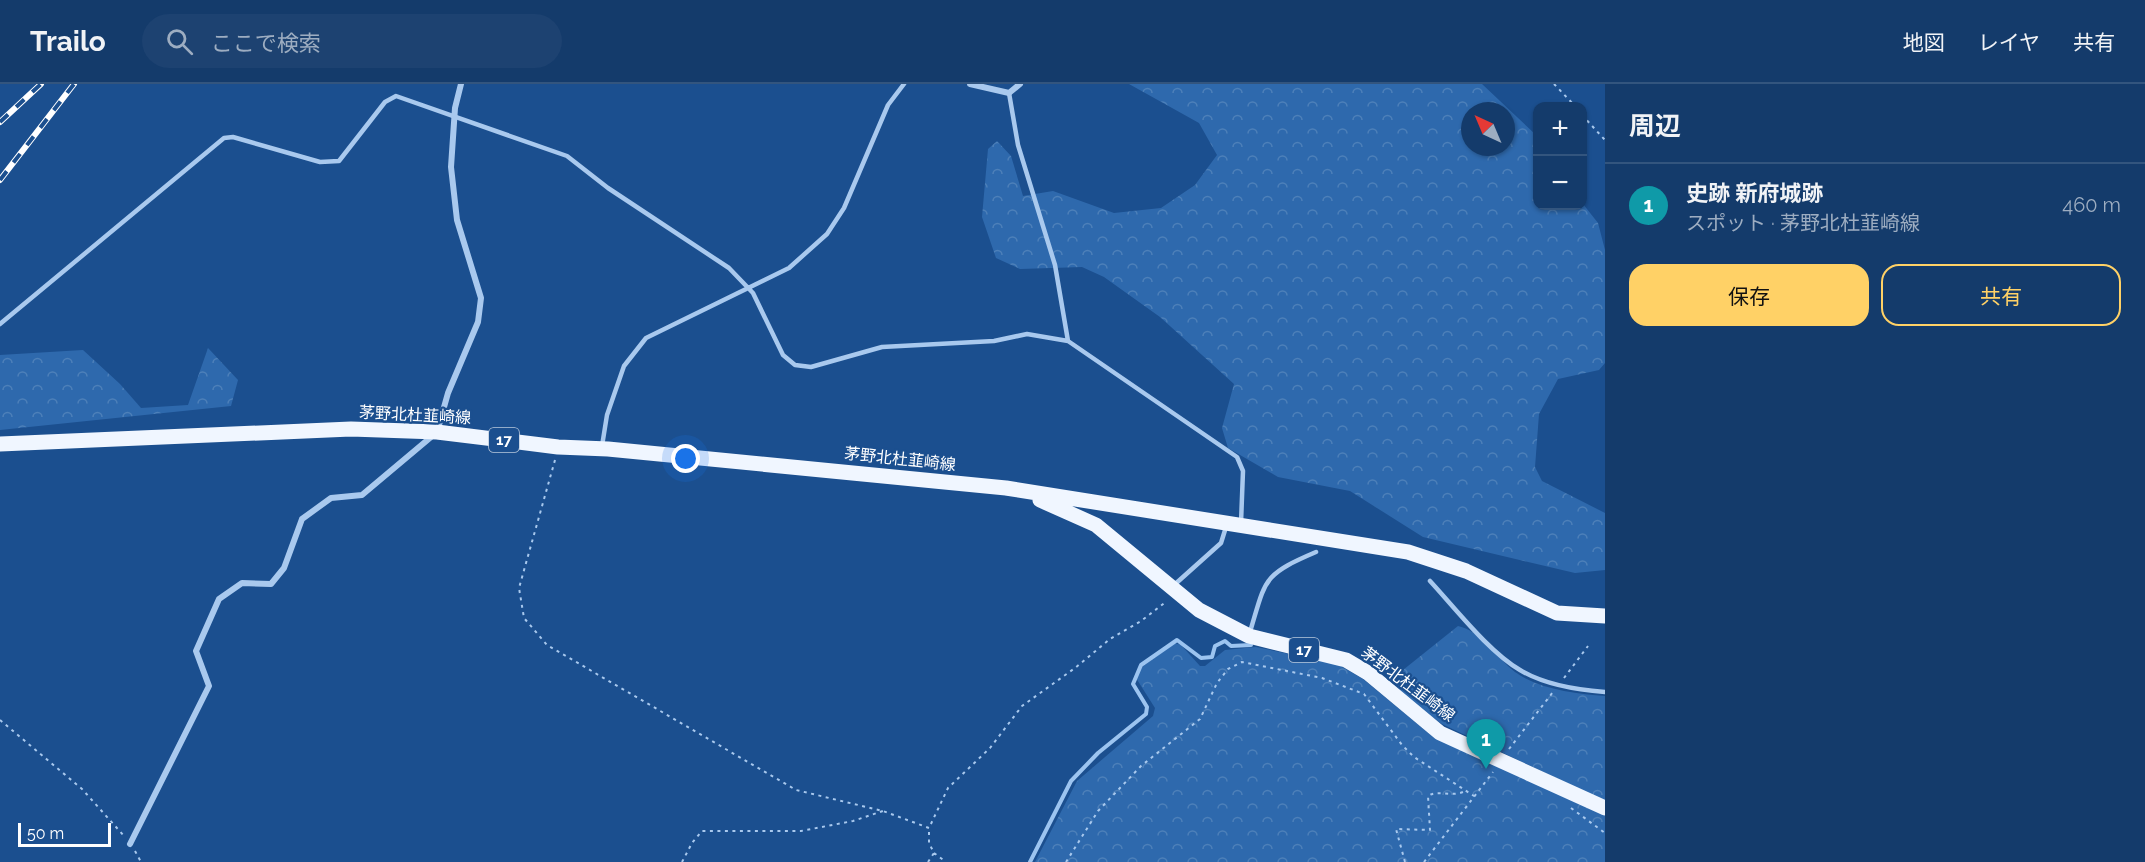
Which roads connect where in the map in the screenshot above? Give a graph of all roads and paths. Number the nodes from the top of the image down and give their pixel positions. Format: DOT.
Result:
graph roads {
  1 [pos="461,84"];
  2 [pos="904,84"];
  3 [pos="970,84"];
  4 [pos="1020,84"];
  5 [pos="1554,84"];
  6 [pos="1009,93"];
  7 [pos="1571,102"];
  8 [pos="455,115"];
  9 [pos="1587,120"];
  10 [pos="1605,140"];
  11 [pos="749,287"];
  12 [pos="0,324"];
  13 [pos="1068,341"];
  14 [pos="437,432"];
  15 [pos="0,444"];
  16 [pos="558,447"];
  17 [pos="602,448"];
  18 [pos="1006,488"];
  19 [pos="1234,525"];
  20 [pos="1316,552"];
  21 [pos="1430,581"];
  22 [pos="1173,591"];
  23 [pos="1605,616"];
  24 [pos="1249,636"];
  25 [pos="1588,646"];
  26 [pos="1560,684"];
  27 [pos="1605,692"];
  28 [pos="0,720"];
  29 [pos="1501,761"];
  30 [pos="1465,791"];
  31 [pos="1566,791"];
  32 [pos="1474,796"];
  33 [pos="1605,808"];
  34 [pos="883,811"];
  35 [pos="929,828"];
  36 [pos="1605,833"];
  37 [pos="130,844"];
  38 [pos="934,853"];
  39 [pos="141,862"];
  40 [pos="682,862"];
  41 [pos="928,862"];
  42 [pos="946,862"];
  43 [pos="1066,862"];
  44 [pos="1405,862"];
  45 [pos="1424,862"];
  1 -- 8 [label="street"];
  2 -- 11 [label="lane"];
  3 -- 6 [label="street"];
  4 -- 6 [label="street"];
  5 -- 7 [label="path"];
  6 -- 13 [label="lane"];
  8 -- 11 [label="lane"];
  8 -- 12 [label="lane"];
  8 -- 14 [label="street"];
  9 -- 10 [label="path"];
  11 -- 13 [label="lane"];
  11 -- 17 [label="lane"];
  13 -- 19 [label="lane"];
  14 -- 15 [label="main road, 茅野北杜韮崎線 / 17"];
  14 -- 16 [label="main road, 茅野北杜韮崎線 / 17"];
  14 -- 37 [label="street"];
  16 -- 17 [label="main road, 茅野北杜韮崎線 / 17"];
  16 -- 34 [label="path"];
  17 -- 18 [label="main road, 茅野北杜韮崎線 / 17"];
  18 -- 19 [label="main road, 茅野北杜韮崎線 / 17"];
  18 -- 22 [label="main road, 茅野北杜韮崎線 / 17"];
  19 -- 22 [label="lane"];
  19 -- 23 [label="main road, 茅野北杜韮崎線 / 17"];
  20 -- 24 [label="lane"];
  21 -- 26 [label="lane"];
  22 -- 24 [label="main road, 茅野北杜韮崎線 / 17"];
  22 -- 35 [label="path"];
  24 -- 29 [label="main road, 茅野北杜韮崎線 / 17"];
  25 -- 26 [label="path"];
  26 -- 27 [label="lane"];
  26 -- 29 [label="path"];
  28 -- 37 [label="path"];
  29 -- 31 [label="main road, 茅野北杜韮崎線 / 17"];
  29 -- 32 [label="path"];
  30 -- 32 [label="path"];
  30 -- 43 [label="path"];
  30 -- 44 [label="path"];
  31 -- 33 [label="main road, 茅野北杜韮崎線 / 17"];
  31 -- 36 [label="path"];
  32 -- 45 [label="path"];
  34 -- 35 [label="path"];
  34 -- 40 [label="path"];
  35 -- 38 [label="path"];
  37 -- 39 [label="path"];
  38 -- 41 [label="path"];
  38 -- 42 [label="path"];
}
